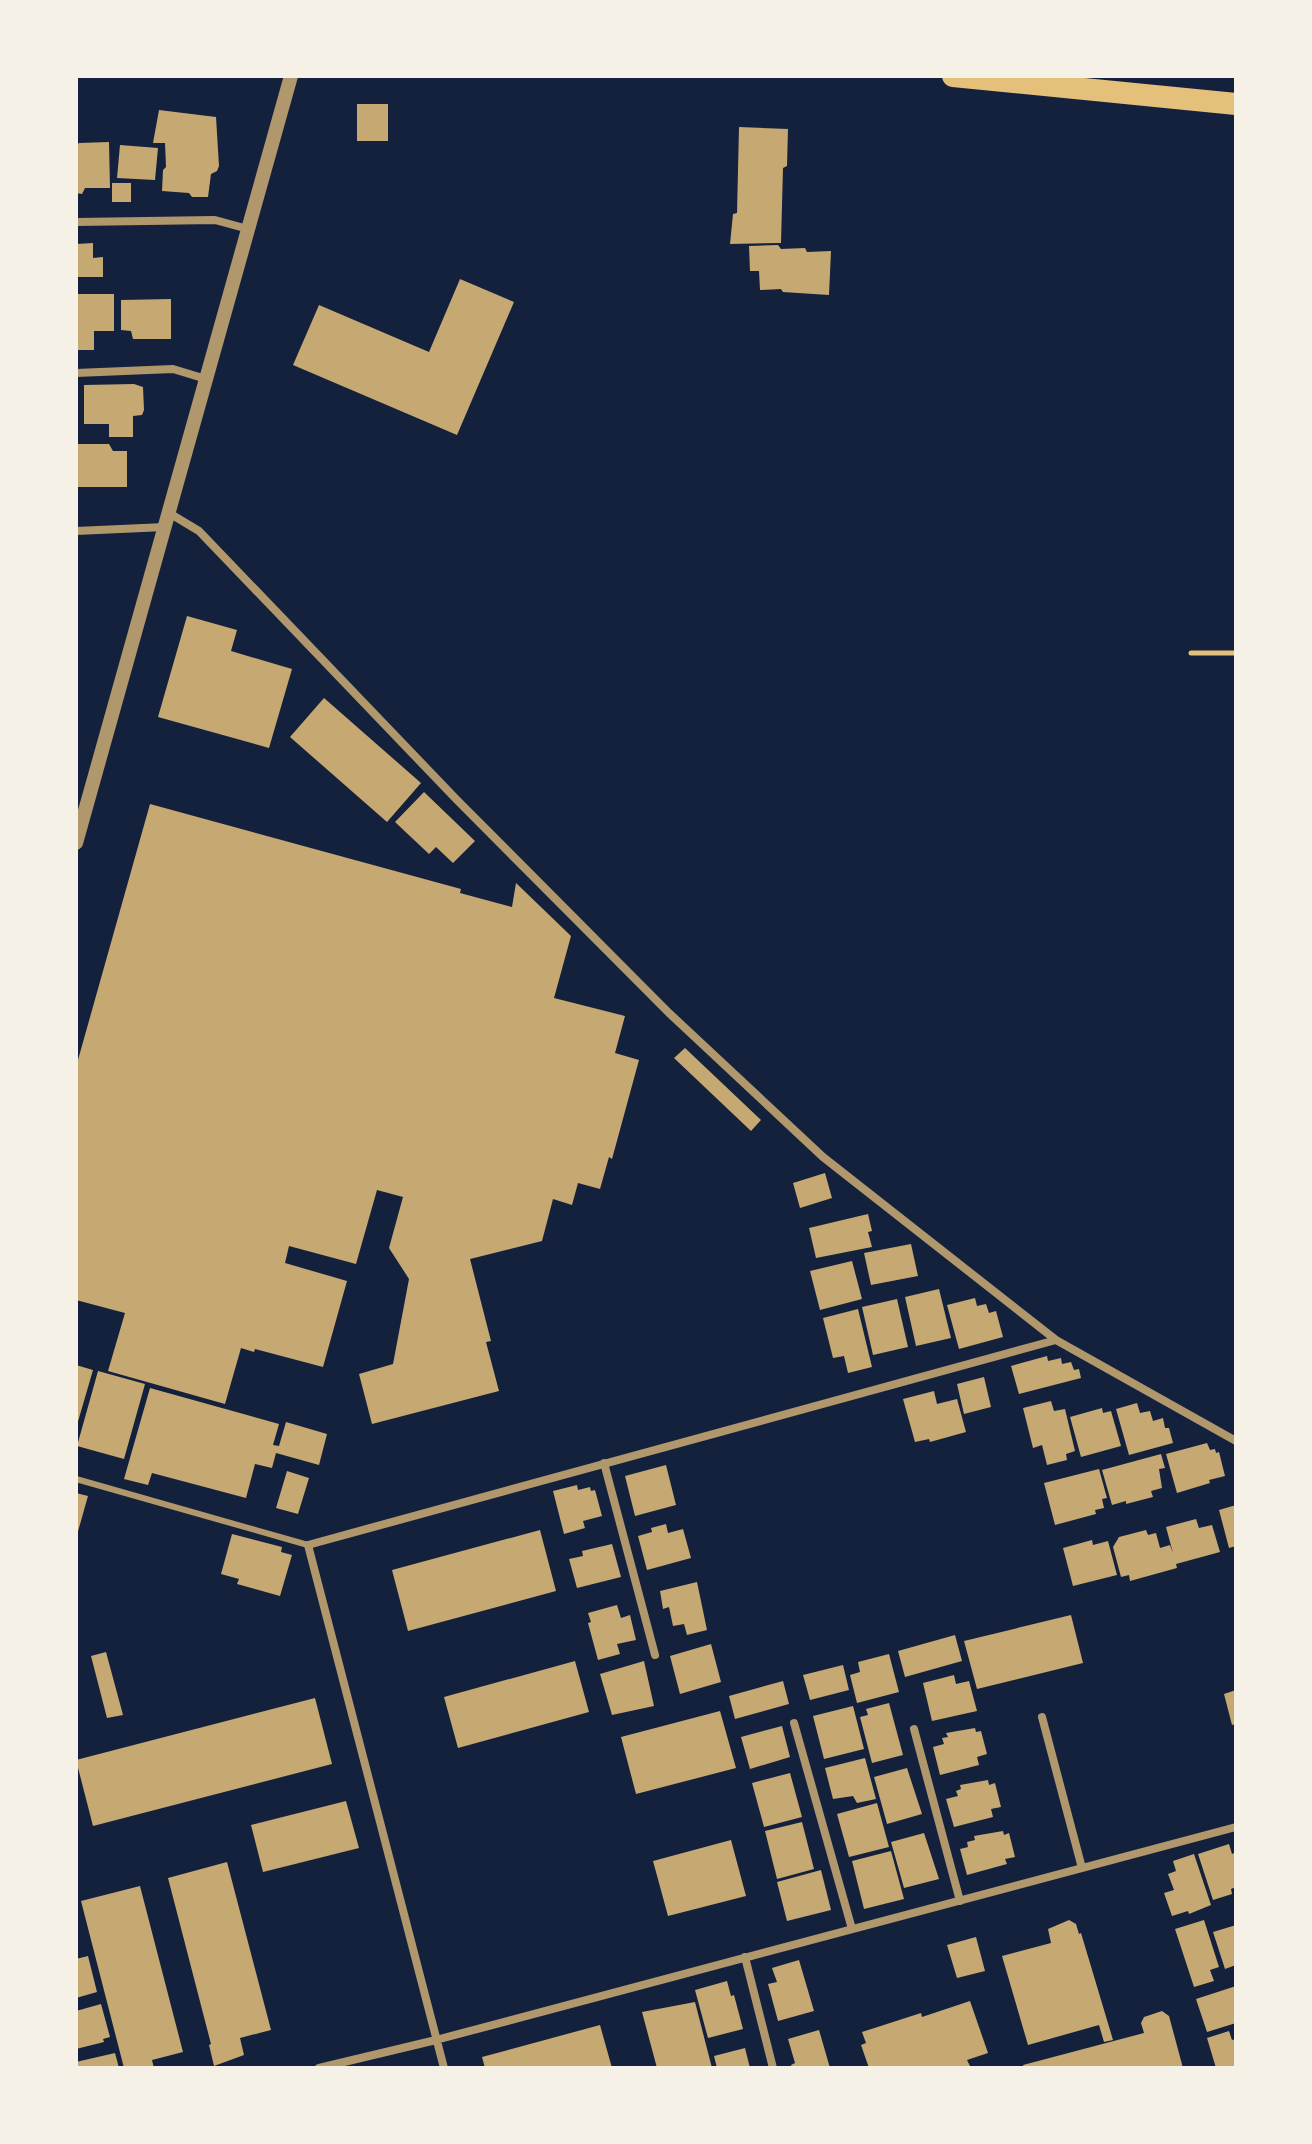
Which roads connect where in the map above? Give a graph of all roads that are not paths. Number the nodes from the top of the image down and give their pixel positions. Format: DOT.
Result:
graph roads {
  1 [pos="291,76"];
  2 [pos="953,76"];
  3 [pos="1236,104"];
  4 [pos="76,222"];
  5 [pos="248,229"];
  6 [pos="76,373"];
  7 [pos="206,379"];
  8 [pos="167,520"];
  9 [pos="76,531"];
  10 [pos="76,843"];
  11 [pos="1056,1340"];
  12 [pos="1236,1441"];
  13 [pos="604,1463"];
  14 [pos="76,1479"];
  15 [pos="308,1545"];
  16 [pos="655,1655"];
  17 [pos="1042,1717"];
  18 [pos="794,1723"];
  19 [pos="914,1729"];
  20 [pos="1236,1827"];
  21 [pos="1082,1868"];
  22 [pos="960,1901"];
  23 [pos="852,1929"];
  24 [pos="745,1957"];
  25 [pos="436,2040"];
  26 [pos="319,2068"];
  27 [pos="444,2068"];
  28 [pos="773,2068"];
  1 -- 5 [label="street"];
  2 -- 3 [label="highway"];
  4 -- 5 [label="street"];
  5 -- 7 [label="street"];
  6 -- 7 [label="street"];
  7 -- 8 [label="street"];
  8 -- 9 [label="street"];
  8 -- 10 [label="street"];
  8 -- 11 [label="street"];
  11 -- 12 [label="street"];
  11 -- 13 [label="street"];
  13 -- 15 [label="street"];
  13 -- 16 [label="street"];
  14 -- 15 [label="lane"];
  15 -- 25 [label="street"];
  17 -- 21 [label="street"];
  18 -- 23 [label="street"];
  19 -- 22 [label="street"];
  20 -- 21 [label="street"];
  21 -- 22 [label="street"];
  22 -- 23 [label="street"];
  23 -- 24 [label="street"];
  24 -- 25 [label="street"];
  24 -- 28 [label="street"];
  25 -- 26 [label="street"];
  25 -- 27 [label="street"];
}
